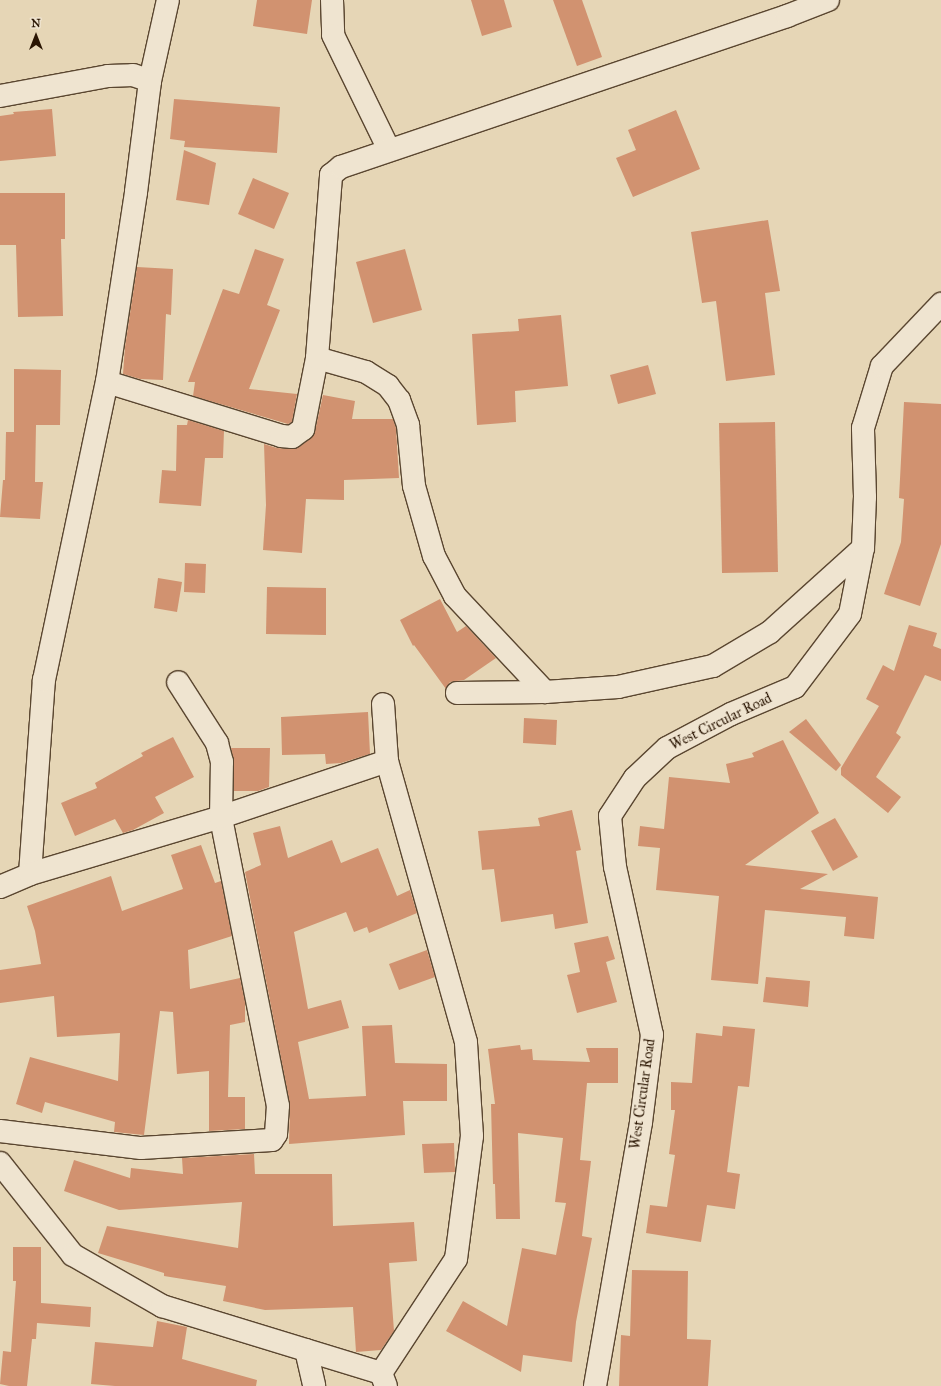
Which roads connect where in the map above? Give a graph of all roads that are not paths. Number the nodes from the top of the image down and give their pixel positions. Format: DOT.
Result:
graph roads {
  1 [pos="168,0"];
  2 [pos="332,0"];
  3 [pos="828,0"];
  4 [pos="150,80"];
  5 [pos="0,96"];
  6 [pos="388,150"];
  7 [pos="941,304"];
  8 [pos="317,358"];
  9 [pos="107,382"];
  10 [pos="863,548"];
  11 [pos="178,682"];
  12 [pos="545,692"];
  13 [pos="457,693"];
  14 [pos="383,704"];
  15 [pos="387,761"];
  16 [pos="221,817"];
  17 [pos="30,874"];
  18 [pos="0,887"];
  19 [pos="0,1131"];
  20 [pos="0,1163"];
  21 [pos="306,1350"];
  22 [pos="384,1380"];
  23 [pos="314,1386"];
  24 [pos="595,1386"];
  1 -- 4 [label="street"];
  2 -- 6 [label="street"];
  3 -- 6 [label="street"];
  4 -- 5 [label="street"];
  4 -- 9 [label="street"];
  6 -- 8 [label="street"];
  7 -- 10 [label="street, West Circular Road"];
  8 -- 9 [label="street"];
  8 -- 12 [label="street"];
  9 -- 17 [label="street"];
  10 -- 12 [label="street"];
  10 -- 24 [label="street, West Circular Road"];
  11 -- 16 [label="street"];
  12 -- 13 [label="street"];
  14 -- 15 [label="street"];
  15 -- 16 [label="street"];
  15 -- 22 [label="street"];
  16 -- 17 [label="street"];
  16 -- 19 [label="street"];
  17 -- 18 [label="street"];
  20 -- 21 [label="street"];
  21 -- 22 [label="street"];
  21 -- 23 [label="street"];
}
